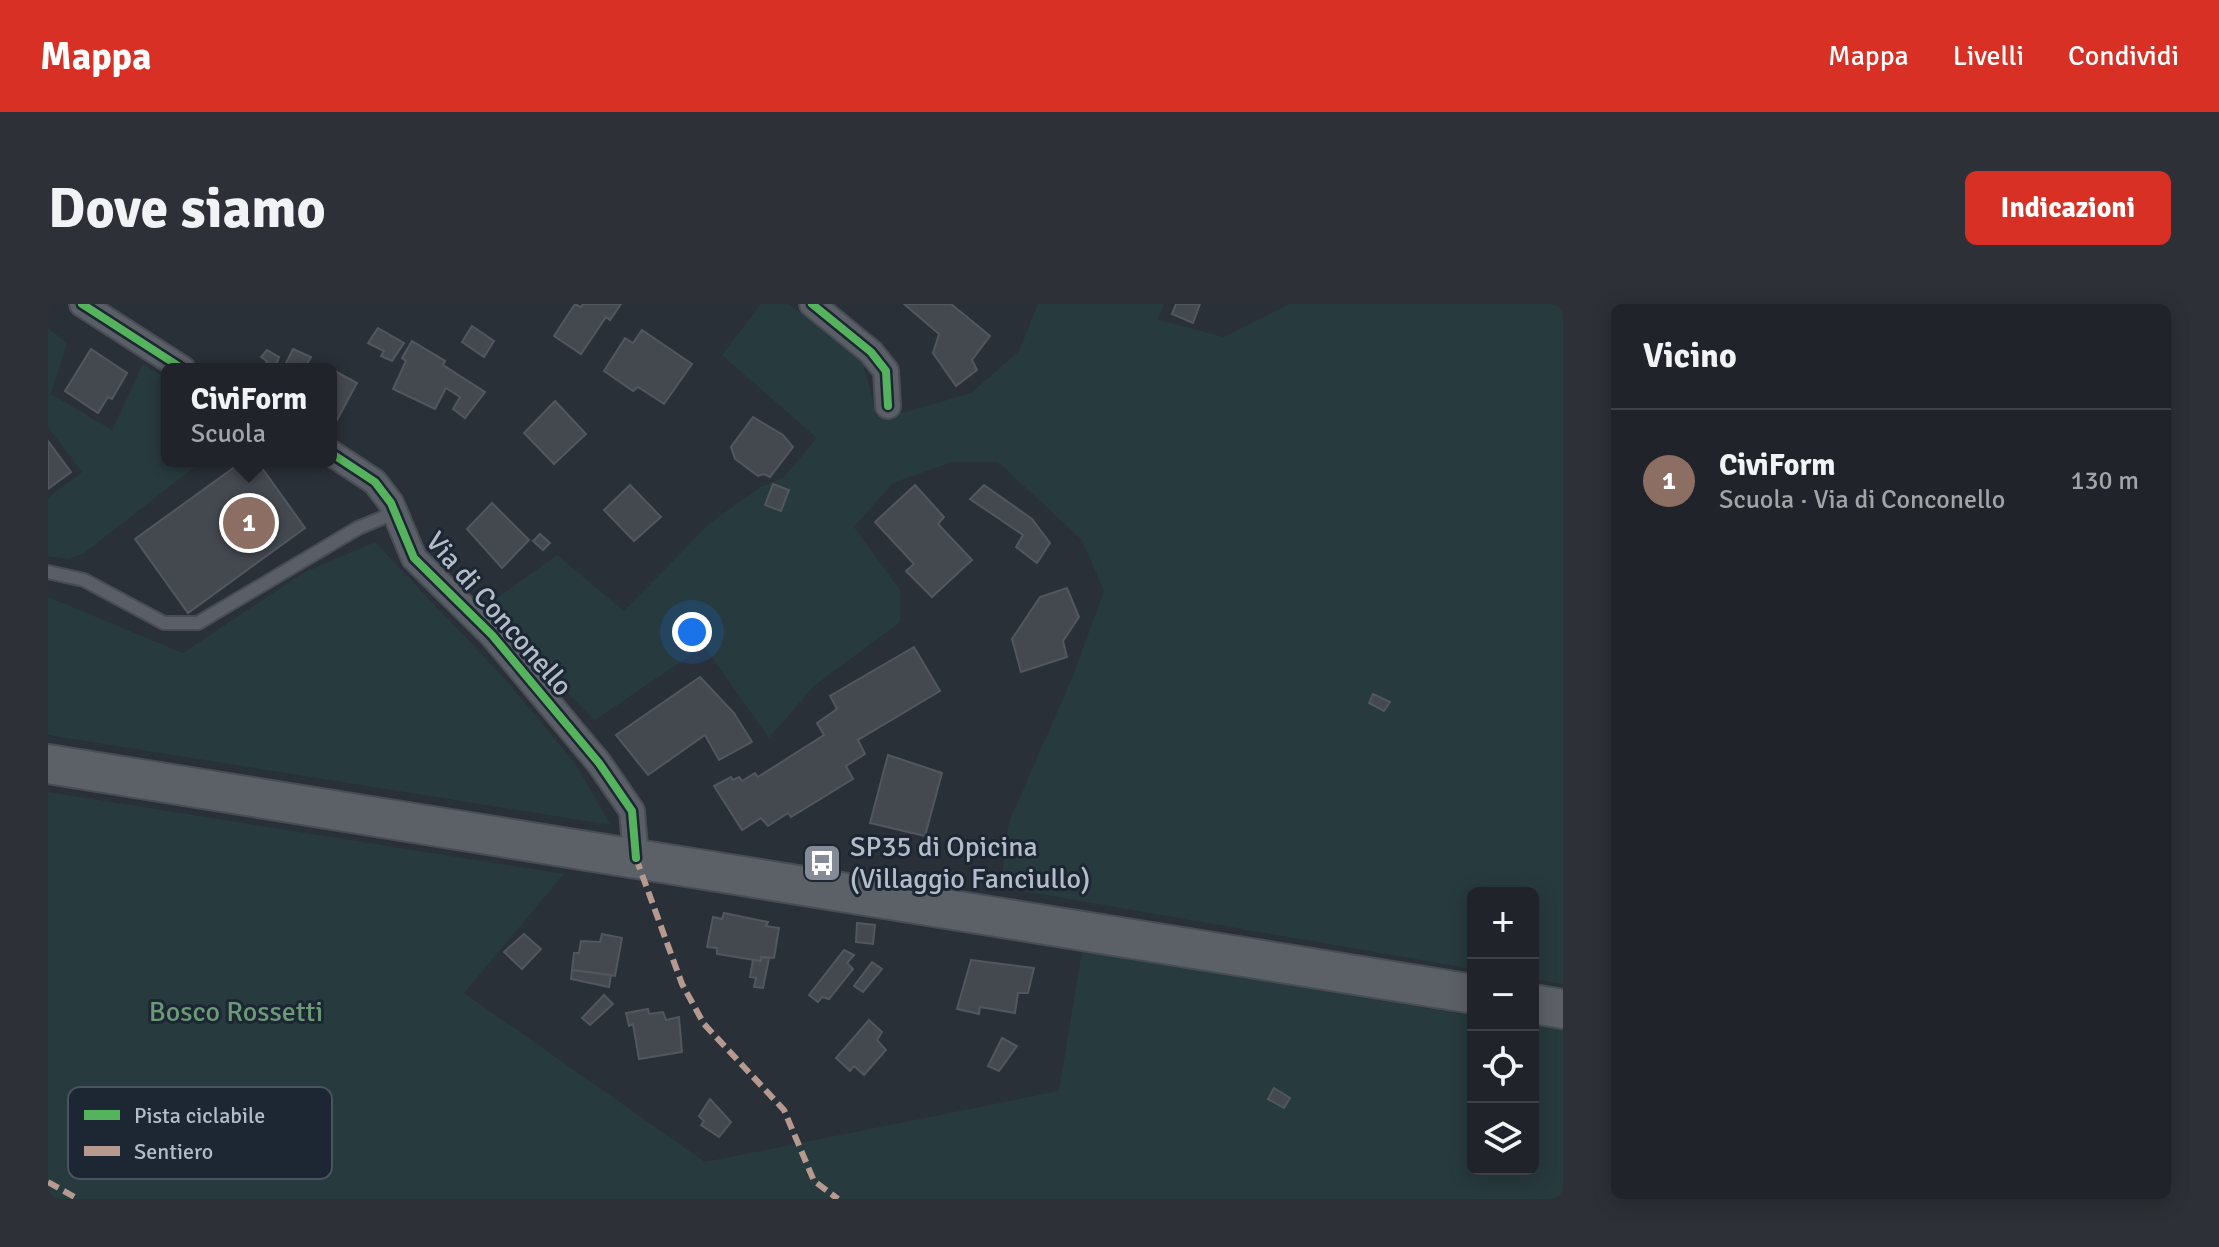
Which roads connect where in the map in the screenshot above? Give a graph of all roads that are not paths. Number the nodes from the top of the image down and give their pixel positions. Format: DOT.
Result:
graph roads {
  1 [pos="82,304"];
  2 [pos="812,304"];
  3 [pos="174,363"];
  4 [pos="888,406"];
  5 [pos="337,457"];
  6 [pos="394,513"];
  7 [pos="48,572"];
  8 [pos="48,764"];
  9 [pos="636,858"];
  10 [pos="1467,993"];
  11 [pos="1539,1005"];
  12 [pos="1563,1009"];
  1 -- 3 [label="street"];
  2 -- 4 [label="street"];
  5 -- 6 [label="street, Via di Conconello"];
  6 -- 7 [label="lane"];
  6 -- 9 [label="street, Via di Conconello"];
  8 -- 9 [label="main road"];
  9 -- 10 [label="main road"];
  11 -- 12 [label="main road"];
}
